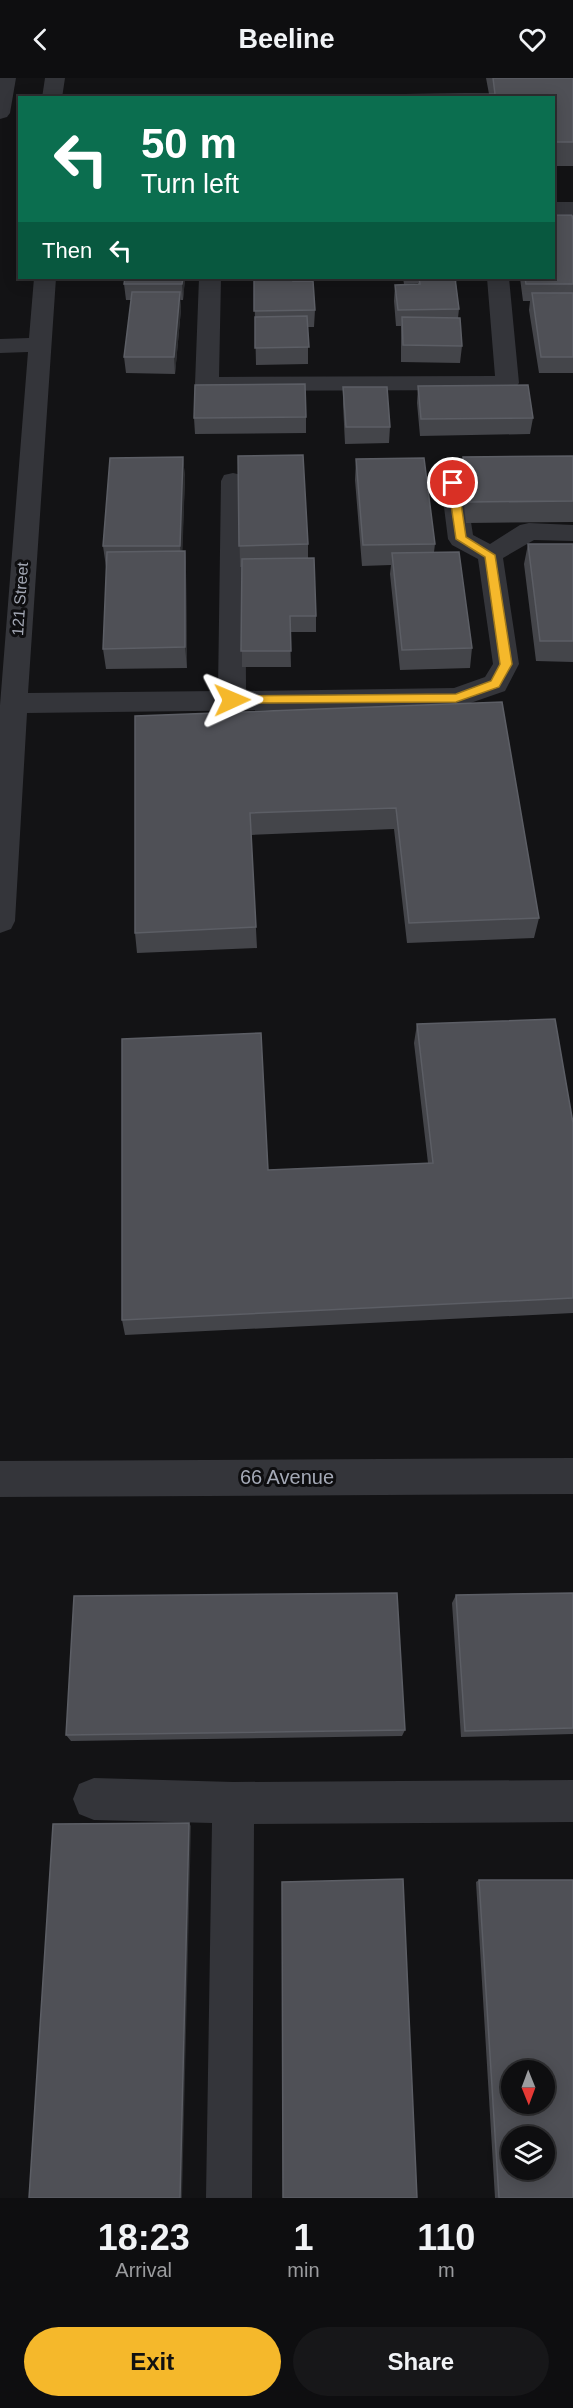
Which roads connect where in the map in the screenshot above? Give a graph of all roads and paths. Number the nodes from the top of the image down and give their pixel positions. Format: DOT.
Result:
graph roads {
  1 [pos="6,78"];
  2 [pos="55,78"];
  3 [pos="52,96"];
  4 [pos="3,123"];
  5 [pos="555,208"];
  6 [pos="573,208"];
  7 [pos="45,279"];
  8 [pos="210,279"];
  9 [pos="498,279"];
  10 [pos="39,345"];
  11 [pos="0,346"];
  12 [pos="233,481"];
  13 [pos="453,483"];
  14 [pos="573,532"];
  15 [pos="12,543"];
  16 [pos="490,555"];
  17 [pos="232,700"];
  18 [pos="14,703"];
  19 [pos="0,921"];
  20 [pos="573,1476"];
  21 [pos="0,1479"];
  22 [pos="94,1799"];
  23 [pos="573,1801"];
  24 [pos="233,1803"];
  25 [pos="229,2198"];
  1 -- 4 [label="street"];
  2 -- 3 [label="street"];
  5 -- 6 [label="street"];
  7 -- 10 [label="street, 121 Street"];
  8 -- 9 [label="street"];
  10 -- 11 [label="street"];
  10 -- 15 [label="street, 121 Street"];
  12 -- 17 [label="street"];
  13 -- 16 [label="street"];
  14 -- 16 [label="street"];
  15 -- 18 [label="street, 121 Street"];
  16 -- 17 [label="street"];
  17 -- 18 [label="street"];
  18 -- 19 [label="street, 121 Street"];
  20 -- 21 [label="street, 66 Avenue"];
  22 -- 24 [label="street"];
  23 -- 24 [label="street"];
  24 -- 25 [label="street"];
}
